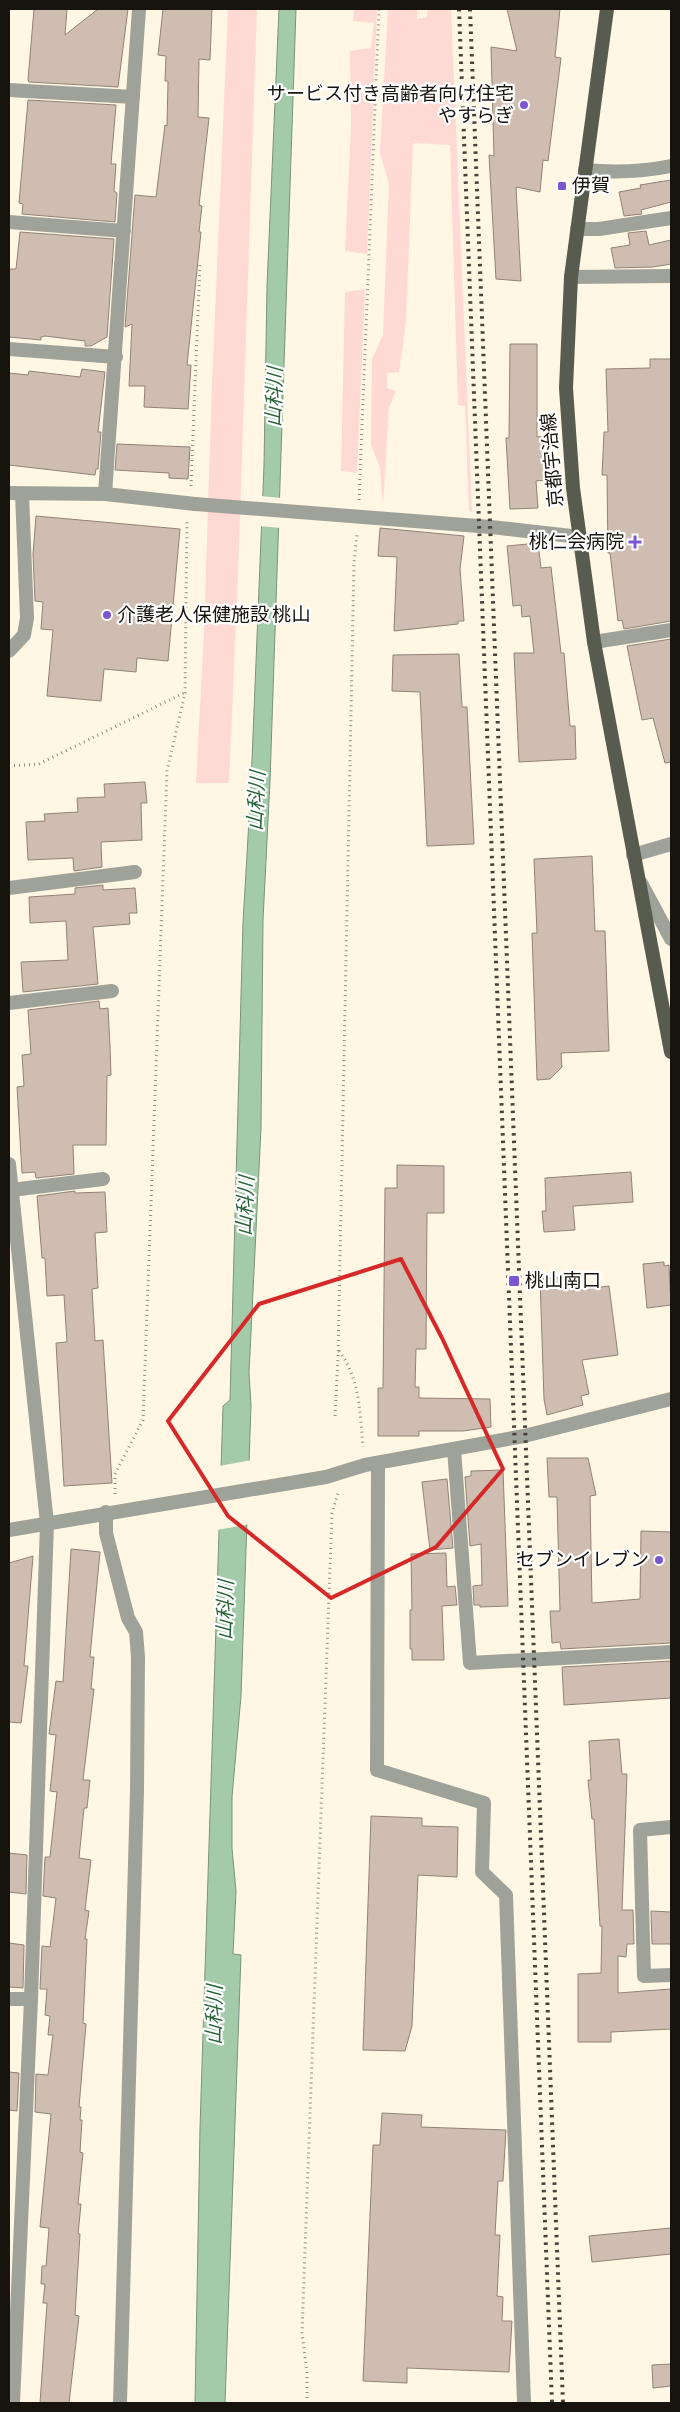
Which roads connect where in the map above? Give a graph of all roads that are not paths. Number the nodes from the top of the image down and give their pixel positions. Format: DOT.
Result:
graph roads {
  1 [pos="138,9"];
  2 [pos="606,9"];
  3 [pos="9,90"];
  4 [pos="133,97"];
  5 [pos="671,166"];
  6 [pos="585,170"];
  7 [pos="671,218"];
  8 [pos="9,222"];
  9 [pos="577,229"];
  10 [pos="124,231"];
  11 [pos="671,276"];
  12 [pos="571,278"];
  13 [pos="9,350"];
  14 [pos="116,357"];
  15 [pos="16,494"];
  16 [pos="105,494"];
  17 [pos="580,537"];
  18 [pos="671,630"];
  19 [pos="9,634"];
  20 [pos="24,635"];
  21 [pos="594,642"];
  22 [pos="9,651"];
  23 [pos="671,844"];
  24 [pos="633,855"];
  25 [pos="135,872"];
  26 [pos="639,880"];
  27 [pos="9,888"];
  28 [pos="671,939"];
  29 [pos="112,991"];
  30 [pos="9,1002"];
  31 [pos="671,1052"];
  32 [pos="9,1164"];
  33 [pos="103,1179"];
  34 [pos="12,1190"];
  35 [pos="14,1262"];
  36 [pos="671,1399"];
  37 [pos="454,1449"];
  38 [pos="372,1464"];
  39 [pos="106,1512"];
  40 [pos="47,1523"];
  41 [pos="9,1530"];
  42 [pos="671,1652"];
  43 [pos="671,1827"];
  44 [pos="671,1975"];
  45 [pos="9,1999"];
  46 [pos="31,1999"];
  47 [pos="13,2302"];
  48 [pos="13,2403"];
  49 [pos="120,2403"];
  50 [pos="524,2403"];
  1 -- 4 [label="street"];
  2 -- 6 [label="main road, 京都宇治線"];
  3 -- 4 [label="street"];
  4 -- 10 [label="street"];
  5 -- 6 [label="street"];
  6 -- 9 [label="main road, 京都宇治線"];
  7 -- 9 [label="street"];
  8 -- 10 [label="street"];
  9 -- 12 [label="main road, 京都宇治線"];
  10 -- 14 [label="street"];
  11 -- 12 [label="street"];
  12 -- 17 [label="main road, 京都宇治線"];
  13 -- 14 [label="street"];
  14 -- 16 [label="street"];
  15 -- 16 [label="street"];
  15 -- 20 [label="street"];
  16 -- 17 [label="street"];
  17 -- 21 [label="main road, 京都宇治線"];
  18 -- 21 [label="street"];
  19 -- 20 [label="street"];
  20 -- 22 [label="street"];
  21 -- 24 [label="main road, 京都宇治線"];
  23 -- 24 [label="street"];
  24 -- 26 [label="main road, 京都宇治線"];
  25 -- 27 [label="street"];
  26 -- 28 [label="street"];
  26 -- 31 [label="main road, 京都宇治線"];
  29 -- 30 [label="street"];
  32 -- 34 [label="street"];
  33 -- 34 [label="street"];
  34 -- 35 [label="street"];
  35 -- 40 [label="street"];
  36 -- 37 [label="street"];
  37 -- 38 [label="street"];
  37 -- 42 [label="street"];
  38 -- 39 [label="street"];
  38 -- 50 [label="street"];
  39 -- 40 [label="street"];
  39 -- 49 [label="street"];
  40 -- 41 [label="street"];
  40 -- 46 [label="street"];
  43 -- 44 [label="street"];
  45 -- 46 [label="street"];
  46 -- 47 [label="street"];
  47 -- 48 [label="street"];
}
